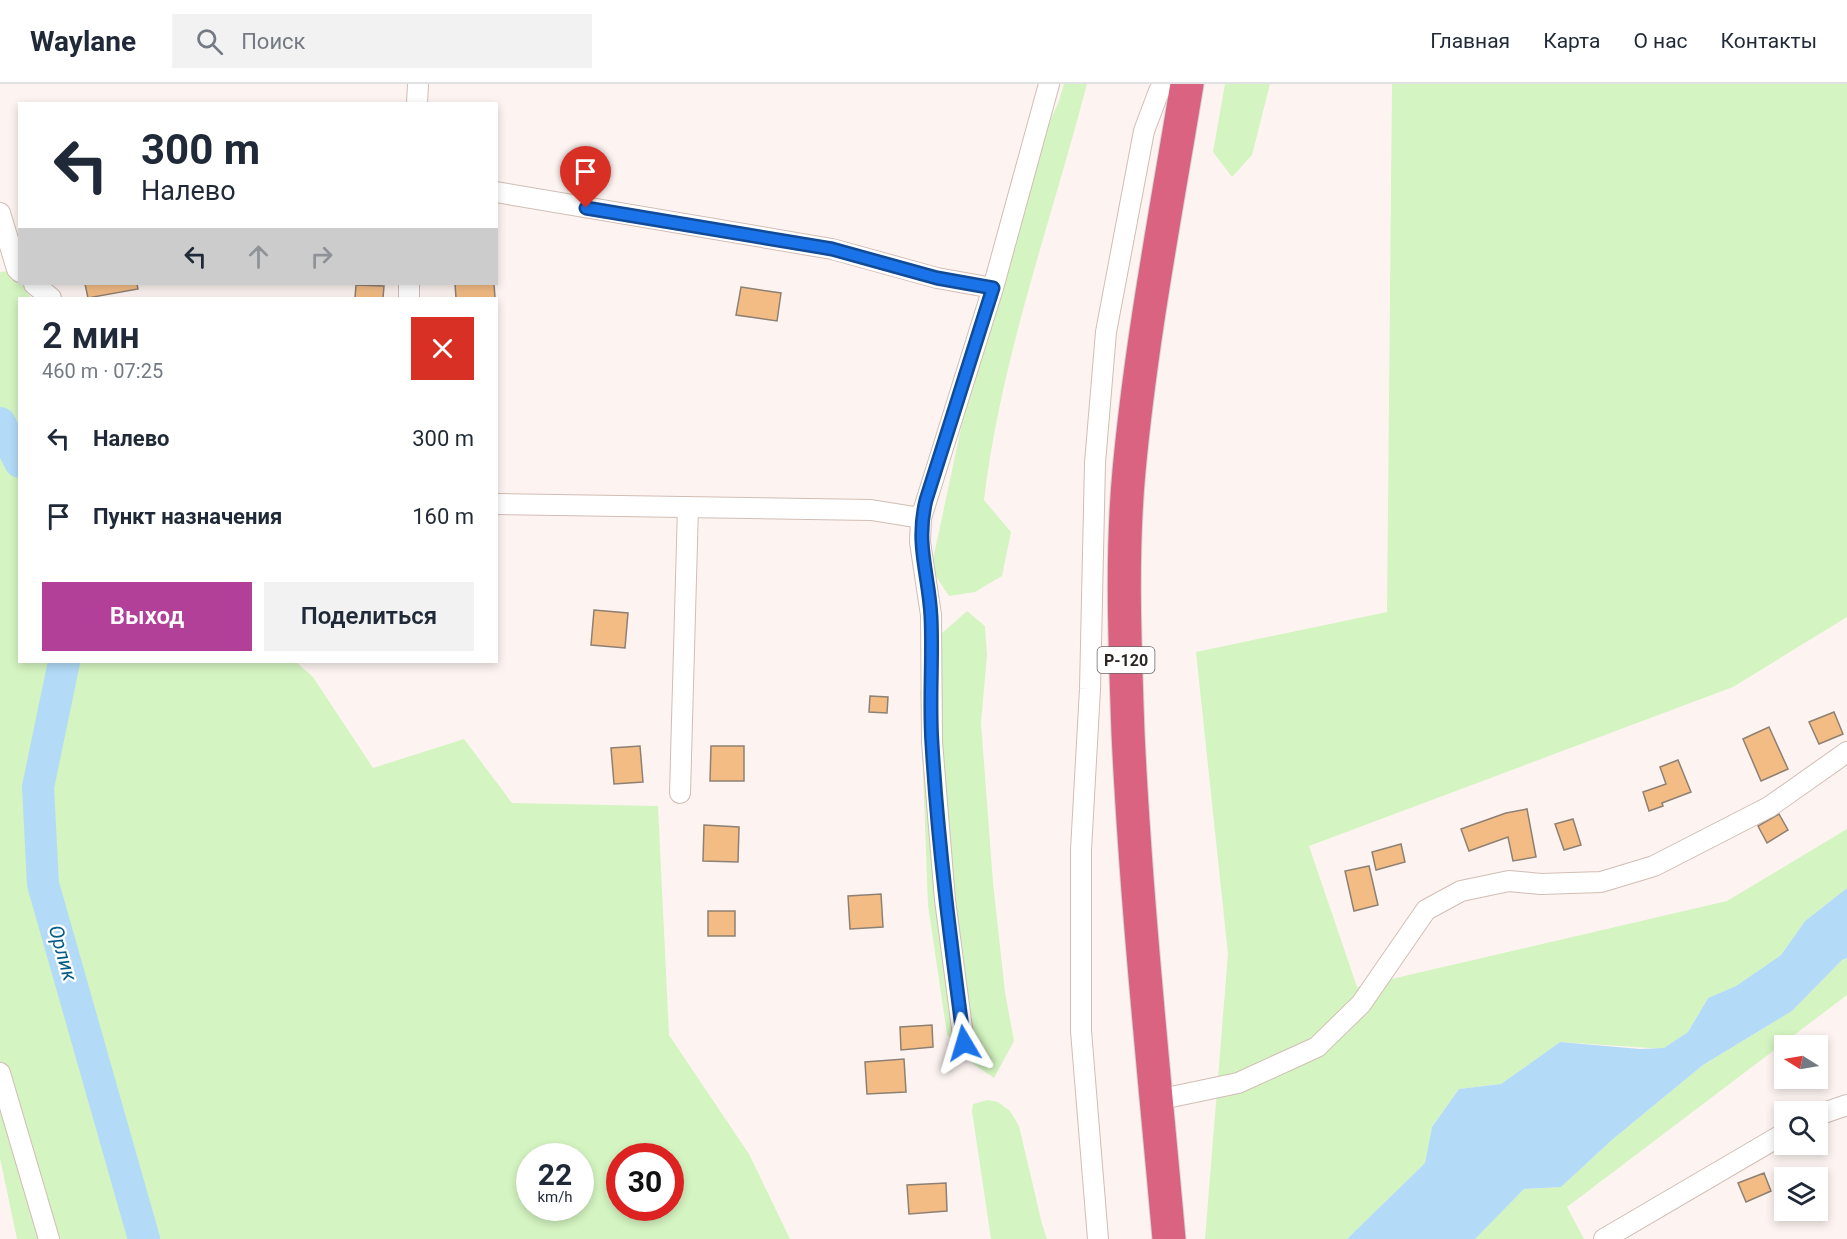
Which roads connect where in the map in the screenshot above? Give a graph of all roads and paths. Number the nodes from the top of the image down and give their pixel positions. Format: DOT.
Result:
graph roads {
  1 [pos="418,84"];
  2 [pos="1049,84"];
  3 [pos="1166,84"];
  4 [pos="1187,84"];
  5 [pos="417,102"];
  6 [pos="498,192"];
  7 [pos="0,213"];
  8 [pos="18,270"];
  9 [pos="35,285"];
  10 [pos="993,288"];
  11 [pos="50,297"];
  12 [pos="498,504"];
  13 [pos="688,507"];
  14 [pos="921,518"];
  15 [pos="1847,752"];
  16 [pos="680,793"];
  17 [pos="964,1043"];
  18 [pos="0,1072"];
  19 [pos="1156,1100"];
  20 [pos="1847,1105"];
  21 [pos="1828,1112"];
  22 [pos="1774,1139"];
  23 [pos="49,1239"];
  24 [pos="1098,1239"];
  25 [pos="1169,1239"];
  26 [pos="1604,1239"];
  1 -- 5 [label="street"];
  2 -- 10 [label="street"];
  3 -- 24 [label="street"];
  4 -- 19 [label="highway, Р-120"];
  6 -- 10 [label="street"];
  7 -- 8 [label="street"];
  9 -- 11 [label="street"];
  10 -- 14 [label="street"];
  12 -- 13 [label="street"];
  13 -- 14 [label="street"];
  13 -- 16 [label="street"];
  14 -- 17 [label="street"];
  15 -- 19 [label="street"];
  18 -- 23 [label="street"];
  19 -- 25 [label="highway, Р-120"];
  20 -- 21 [label="street"];
  22 -- 26 [label="street"];
}
